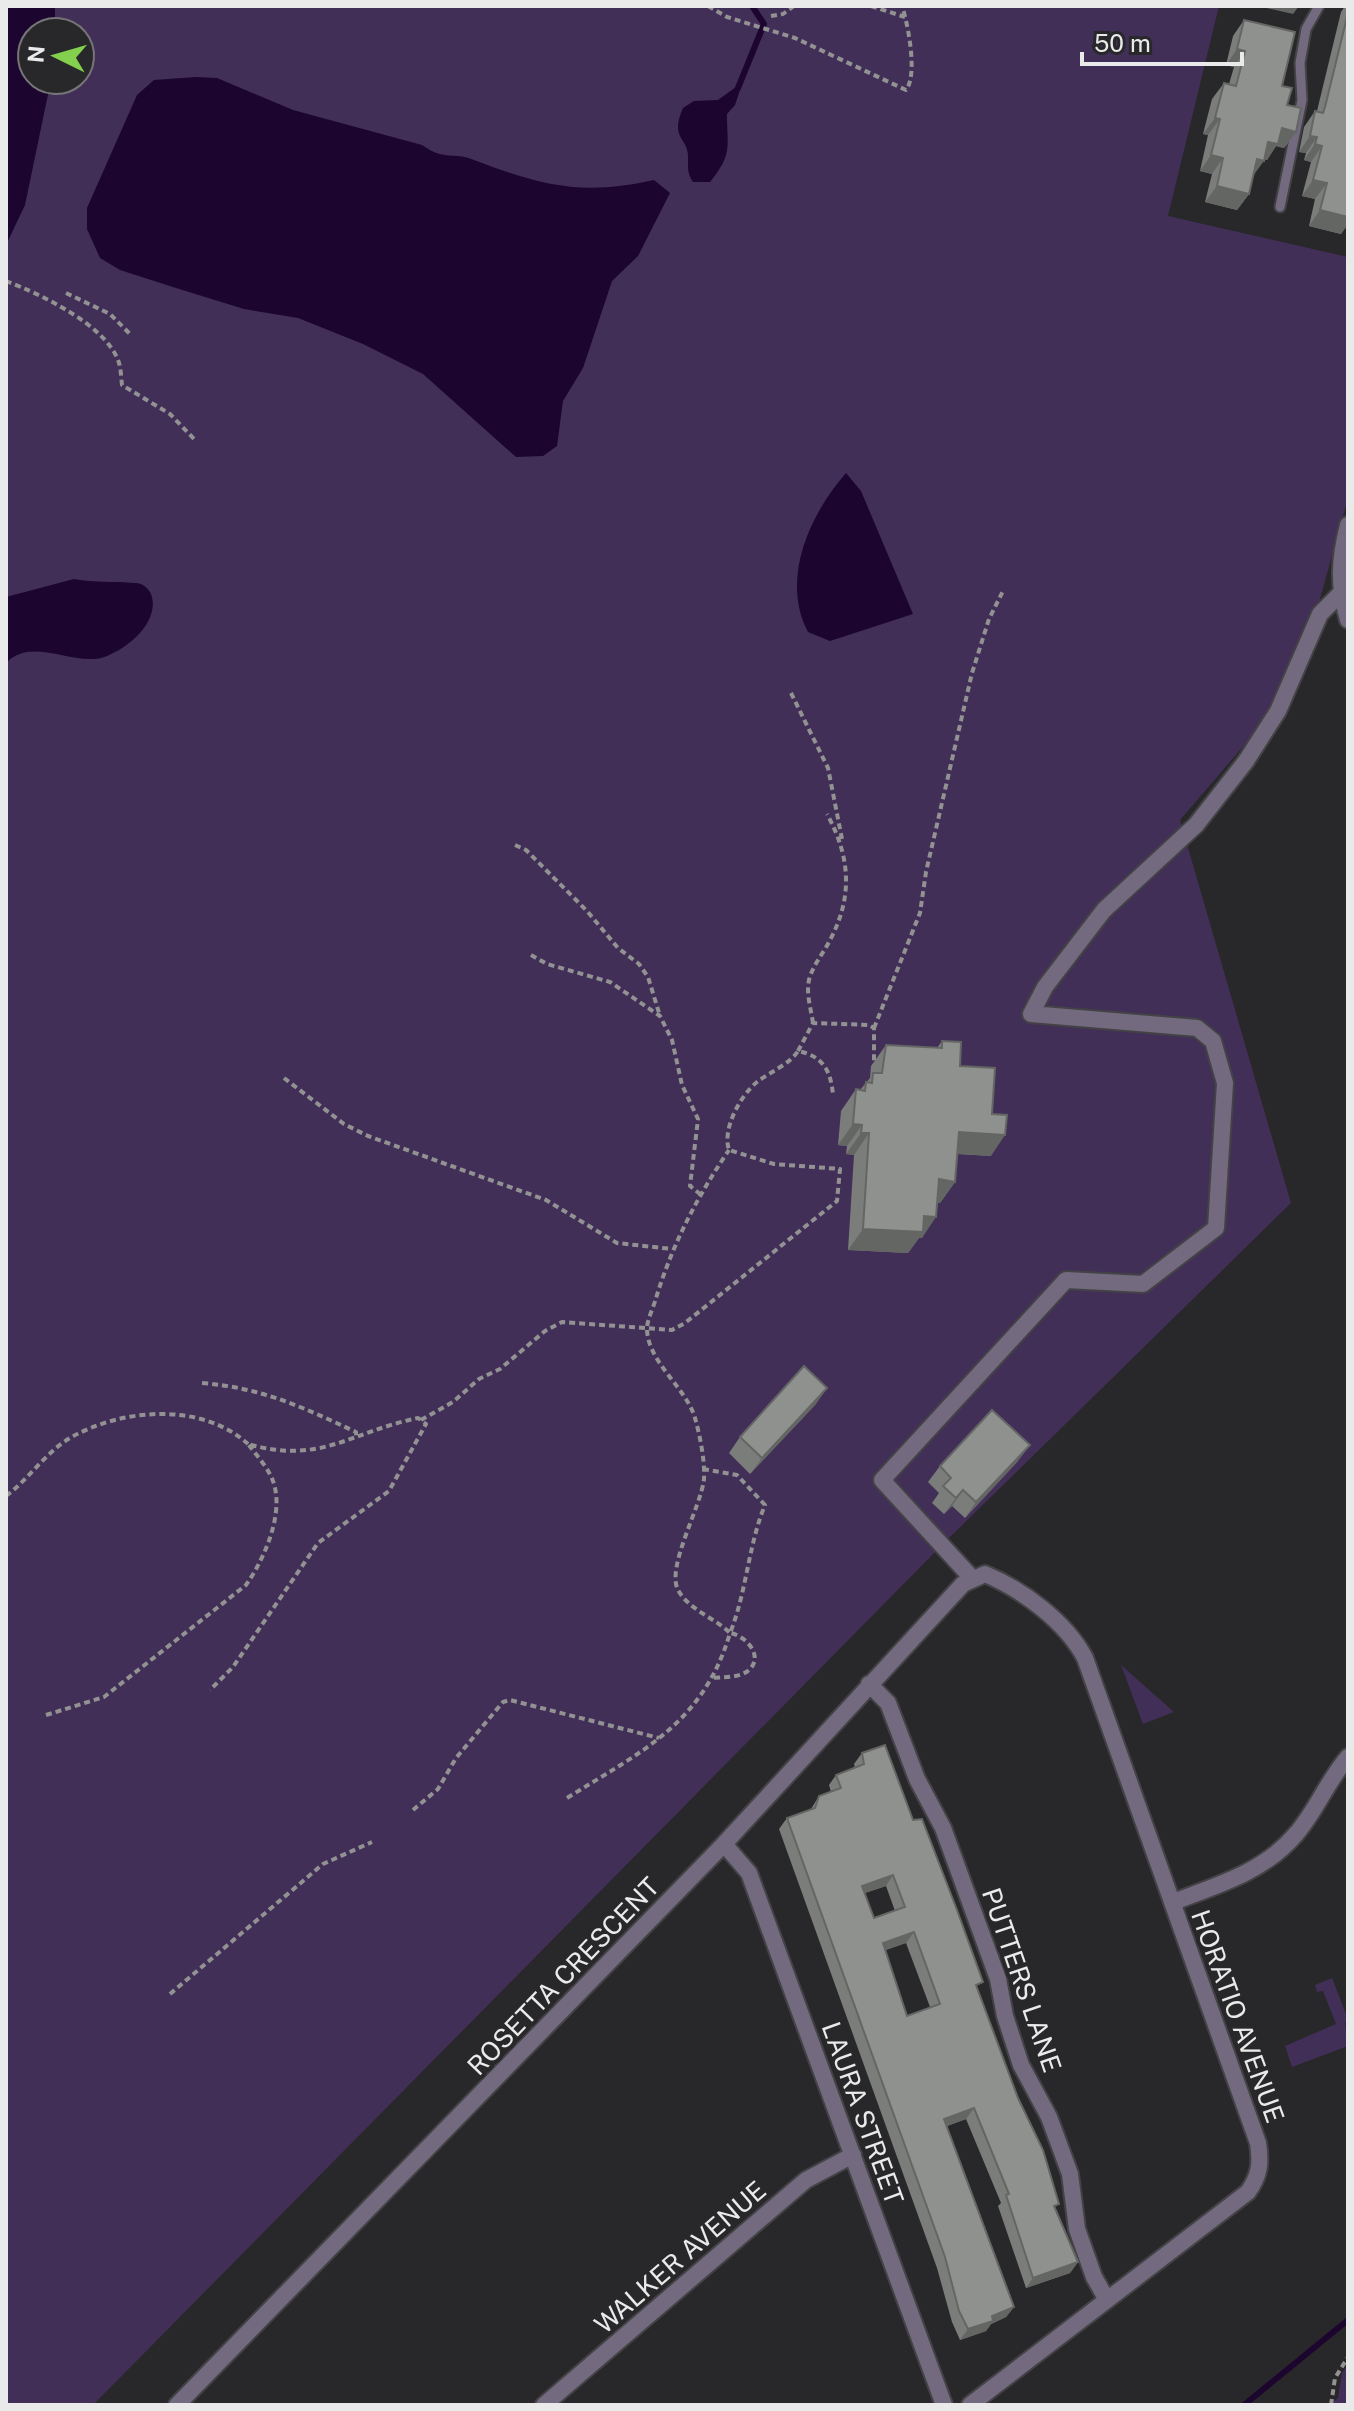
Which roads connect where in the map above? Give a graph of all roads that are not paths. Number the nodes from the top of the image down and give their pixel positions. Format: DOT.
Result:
graph roads {
  1 [pos="1319,6"];
  2 [pos="1280,207"];
  3 [pos="1348,525"];
  4 [pos="1340,594"];
  5 [pos="1348,620"];
  6 [pos="974,1576"];
  7 [pos="869,1684"];
  8 [pos="1348,1757"];
  9 [pos="724,1844"];
  10 [pos="1173,1902"];
  11 [pos="853,2155"];
  12 [pos="1107,2300"];
  13 [pos="177,2405"];
  14 [pos="544,2405"];
  15 [pos="944,2405"];
  16 [pos="970,2405"];
  1 -- 2 [label="lane"];
  3 -- 4 [label="street"];
  4 -- 5 [label="street"];
  4 -- 6 [label="street"];
  6 -- 7 [label="street, ROSETTA CRESCENT"];
  6 -- 10 [label="street, HORATIO AVENUE"];
  7 -- 9 [label="street, ROSETTA CRESCENT"];
  7 -- 12 [label="street, PUTTERS LANE"];
  8 -- 10 [label="street"];
  9 -- 11 [label="street, LAURA STREET"];
  9 -- 13 [label="street, ROSETTA CRESCENT"];
  10 -- 12 [label="street, HORATIO AVENUE"];
  11 -- 14 [label="street, WALKER AVENUE"];
  11 -- 15 [label="street, LAURA STREET"];
  12 -- 16 [label="street, HORATIO AVENUE"];
}
